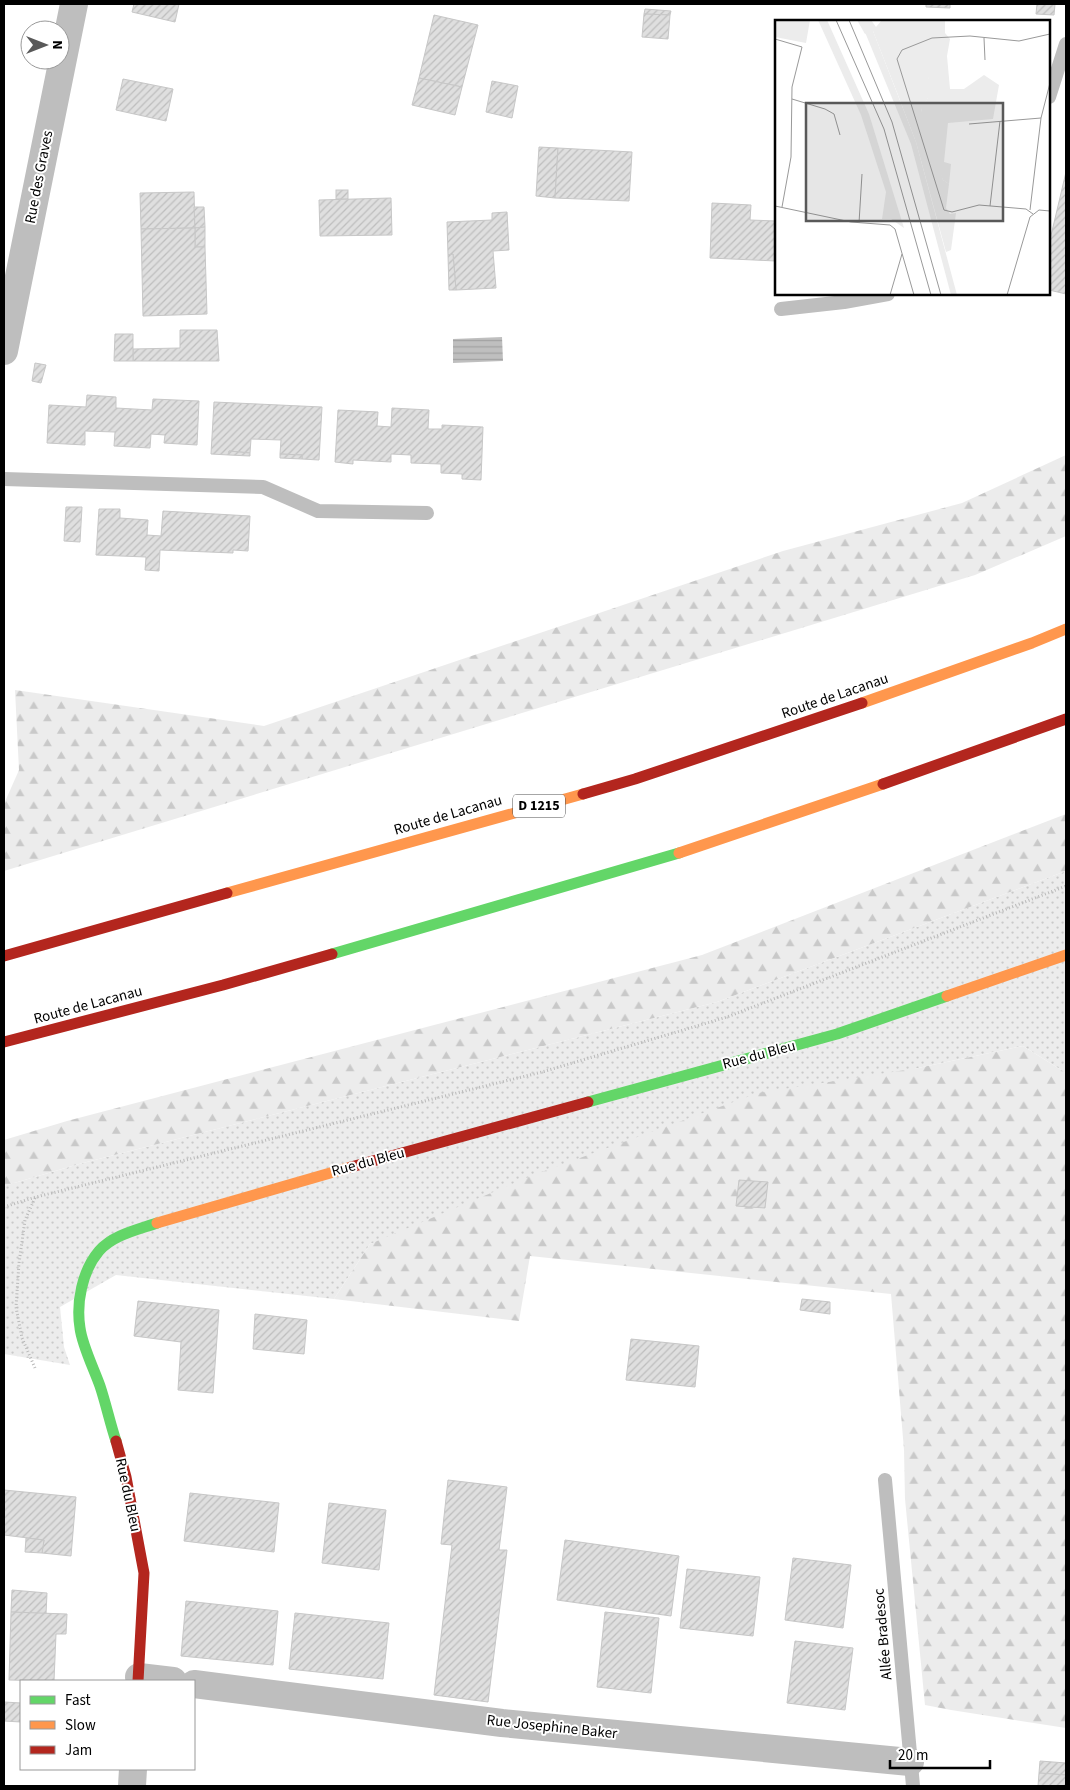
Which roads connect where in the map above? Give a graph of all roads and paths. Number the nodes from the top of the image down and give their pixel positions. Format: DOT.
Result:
graph roads {
  1 [pos="74,4"];
  2 [pos="1066,44"];
  3 [pos="1050,94"];
  4 [pos="882,295"];
  5 [pos="781,309"];
  6 [pos="4,351"];
  7 [pos="4,479"];
  8 [pos="427,513"];
  9 [pos="1066,629"];
  10 [pos="1066,719"];
  11 [pos="1066,886"];
  12 [pos="1066,955"];
  13 [pos="4,956"];
  14 [pos="4,1042"];
  15 [pos="36,1197"];
  16 [pos="4,1207"];
  17 [pos="35,1368"];
  18 [pos="885,1480"];
  19 [pos="138,1679"];
  20 [pos="156,1680"];
  21 [pos="195,1684"];
  22 [pos="133,1770"];
  23 [pos="912,1774"];
  24 [pos="132,1786"];
  1 -- 6 [label="street, Rue des Graves"];
  2 -- 3 [label="lane"];
  4 -- 5 [label="lane"];
  7 -- 8 [label="lane"];
  9 -- 13 [label="main road, Route de Lacanau / D 1215"];
  10 -- 14 [label="main road, Route de Lacanau"];
  11 -- 15 [label="path"];
  12 -- 19 [label="main road, Rue du Bleu"];
  15 -- 16 [label="path"];
  15 -- 17 [label="path"];
  18 -- 23 [label="lane, Allée Bradesoc"];
  19 -- 20 [label="street"];
  21 -- 23 [label="street, Rue Josephine Baker"];
  22 -- 24 [label="street"];
}
